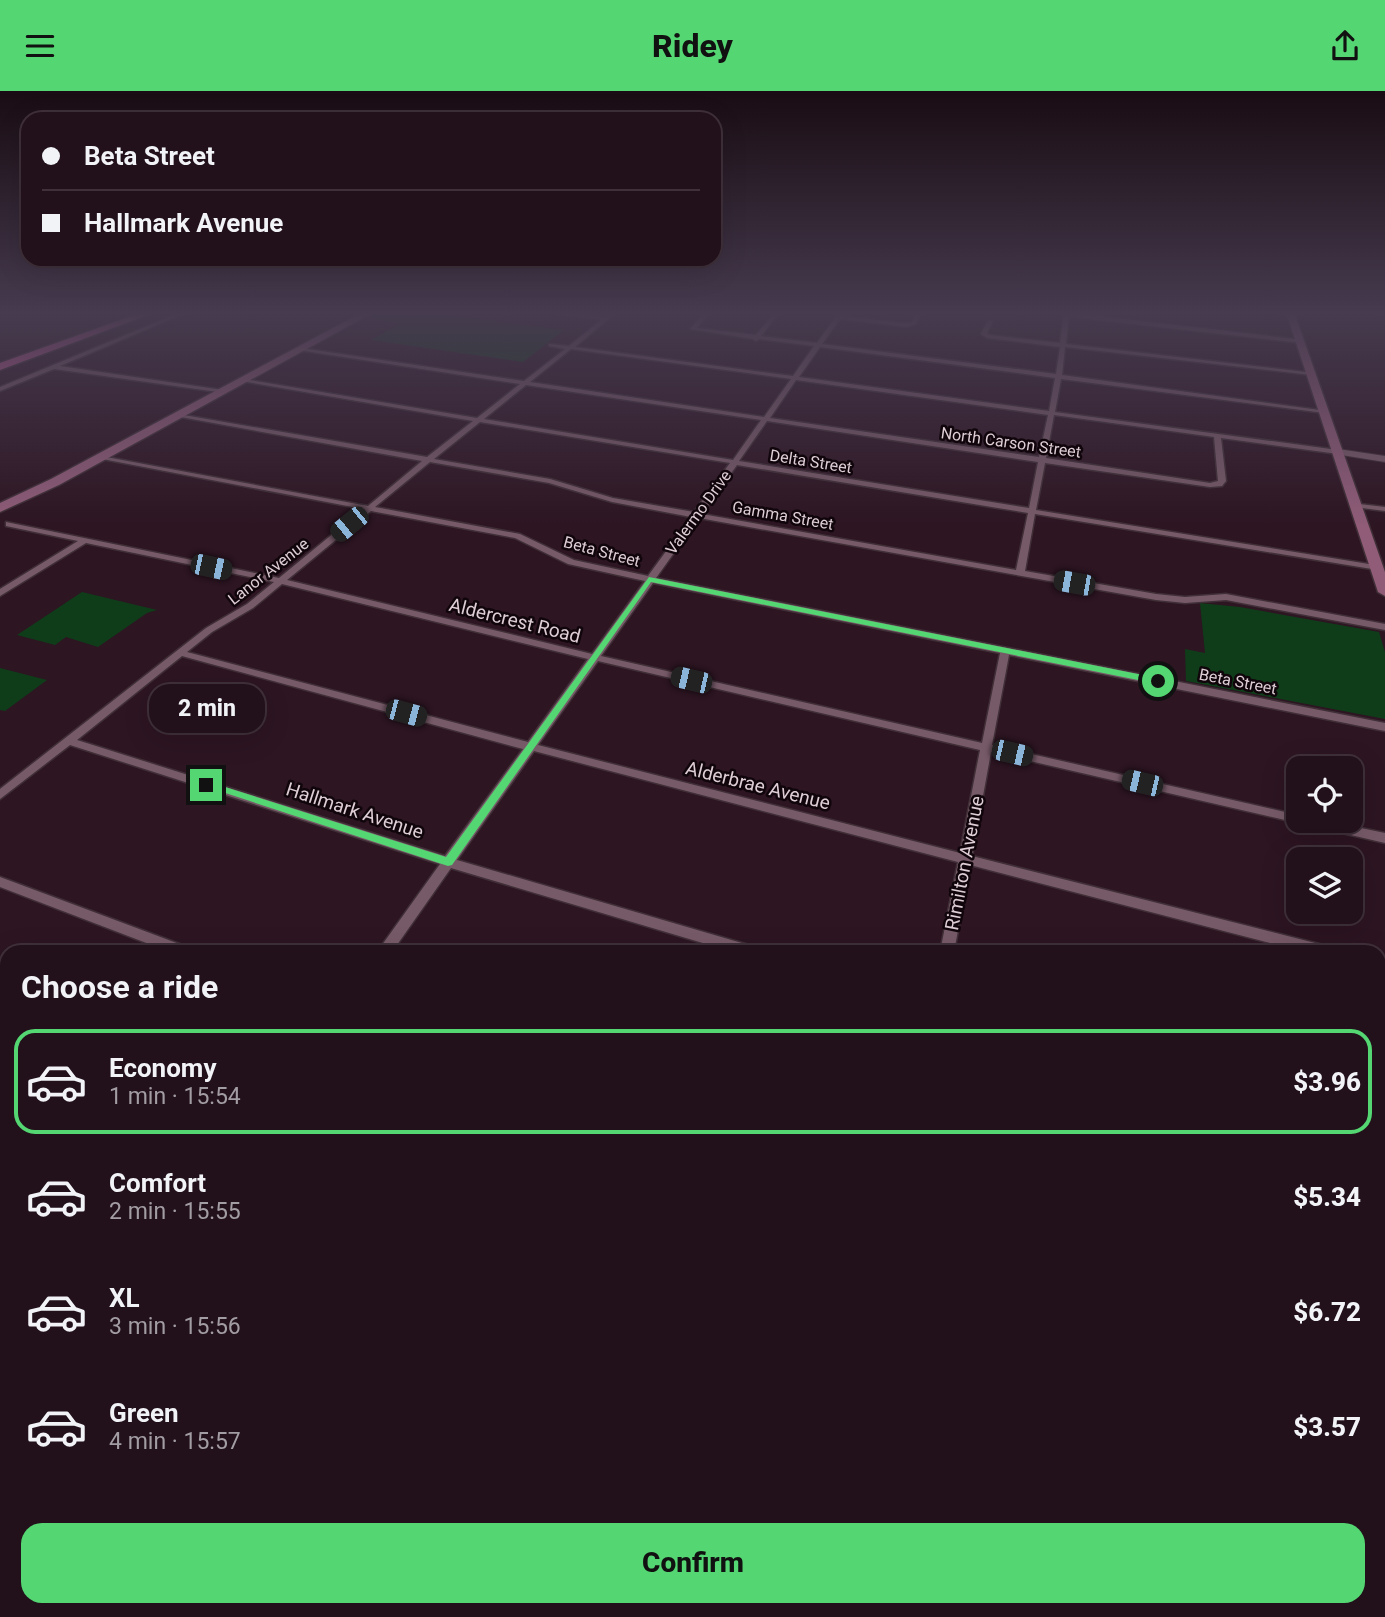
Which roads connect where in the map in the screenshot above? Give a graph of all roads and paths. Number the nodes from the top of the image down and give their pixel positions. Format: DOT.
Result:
graph roads {
  1 [pos="164,383"];
  2 [pos="240,383"];
  3 [pos="257,383"];
  4 [pos="525,383"];
  5 [pos="526,383"];
  6 [pos="791,383"];
  7 [pos="826,383"];
  8 [pos="1057,383"];
  9 [pos="1107,383"];
  10 [pos="1314,383"];
  11 [pos="223,392"];
  12 [pos="1324,411"];
  13 [pos="1051,413"];
  14 [pos="178,416"];
  15 [pos="479,420"];
  16 [pos="765,420"];
  17 [pos="1217,436"];
  18 [pos="1338,452"];
  19 [pos="101,458"];
  20 [pos="1385,459"];
  21 [pos="428,460"];
  22 [pos="1042,460"];
  23 [pos="734,463"];
  24 [pos="34,493"];
  25 [pos="1354,505"];
  26 [pos="0,508"];
  27 [pos="1385,509"];
  28 [pos="367,510"];
  29 [pos="1032,511"];
  30 [pos="695,516"];
  31 [pos="4,519"];
  32 [pos="85,540"];
  33 [pos="1375,568"];
  34 [pos="1020,573"];
  35 [pos="649,580"];
  36 [pos="280,581"];
  37 [pos="1385,591"];
  38 [pos="0,593"];
  39 [pos="1385,627"];
  40 [pos="1005,650"];
  41 [pos="180,653"];
  42 [pos="593,657"];
  43 [pos="1385,727"];
  44 [pos="68,741"];
  45 [pos="986,747"];
  46 [pos="530,748"];
  47 [pos="0,795"];
  48 [pos="1286,815"];
  49 [pos="1362,833"];
  50 [pos="1385,838"];
  51 [pos="965,857"];
  52 [pos="448,862"];
  53 [pos="0,882"];
  54 [pos="166,945"];
  55 [pos="389,945"];
  56 [pos="728,945"];
  57 [pos="948,945"];
  58 [pos="1300,945"];
  1 -- 11 [label="street"];
  2 -- 11 [label="main road"];
  3 -- 15 [label="street, Delta Street"];
  4 -- 15 [label="street, Lanor Avenue"];
  5 -- 16 [label="street, North Carson Street"];
  6 -- 16 [label="street, Valermo Drive"];
  7 -- 13 [label="street"];
  8 -- 13 [label="street"];
  9 -- 12 [label="street"];
  10 -- 12 [label="main road"];
  11 -- 14 [label="main road"];
  12 -- 18 [label="main road"];
  13 -- 17 [label="street"];
  13 -- 22 [label="street"];
  14 -- 19 [label="main road"];
  14 -- 21 [label="street, Gamma Street"];
  15 -- 21 [label="street, Lanor Avenue"];
  15 -- 23 [label="street, Delta Street"];
  16 -- 22 [label="street, North Carson Street"];
  16 -- 23 [label="street, Valermo Drive"];
  17 -- 18 [label="street"];
  17 -- 22 [label="street, North Carson Street"];
  18 -- 20 [label="street"];
  18 -- 25 [label="main road"];
  19 -- 24 [label="main road"];
  19 -- 28 [label="street, Beta Street"];
  21 -- 28 [label="street, Lanor Avenue"];
  21 -- 30 [label="street, Gamma Street"];
  22 -- 29 [label="street"];
  23 -- 29 [label="street, Delta Street"];
  23 -- 30 [label="street, Valermo Drive"];
  24 -- 26 [label="main road"];
  24 -- 31 [label="main road"];
  25 -- 27 [label="street"];
  25 -- 33 [label="main road"];
  28 -- 35 [label="street, Beta Street"];
  28 -- 36 [label="street, Lanor Avenue"];
  29 -- 33 [label="street, Delta Street"];
  29 -- 34 [label="street"];
  30 -- 34 [label="street, Gamma Street"];
  30 -- 35 [label="street, Valermo Drive"];
  31 -- 32 [label="street, Aldercrest Road"];
  32 -- 36 [label="street, Aldercrest Road"];
  32 -- 38 [label="street"];
  33 -- 37 [label="main road"];
  34 -- 39 [label="street, Gamma Street"];
  35 -- 40 [label="street, Beta Street"];
  35 -- 42 [label="street, Valermo Drive"];
  36 -- 41 [label="street, Lanor Avenue"];
  36 -- 42 [label="street, Aldercrest Road"];
  40 -- 43 [label="street, Beta Street"];
  40 -- 45 [label="street, Rimilton Avenue"];
  41 -- 44 [label="street, Lanor Avenue"];
  41 -- 46 [label="street, Alderbrae Avenue"];
  42 -- 45 [label="street, Aldercrest Road"];
  42 -- 46 [label="street, Valermo Drive"];
  44 -- 47 [label="street, Lanor Avenue"];
  44 -- 52 [label="street, Hallmark Avenue"];
  45 -- 48 [label="street, Aldercrest Road"];
  45 -- 51 [label="street, Rimilton Avenue"];
  46 -- 51 [label="street, Alderbrae Avenue"];
  46 -- 52 [label="street, Valermo Drive"];
  49 -- 50 [label="street"];
  51 -- 57 [label="street, Rimilton Avenue"];
  51 -- 58 [label="street, Alderbrae Avenue"];
  52 -- 55 [label="street, Valermo Drive"];
  52 -- 56 [label="street, Hallmark Avenue"];
  53 -- 54 [label="street"];
}
